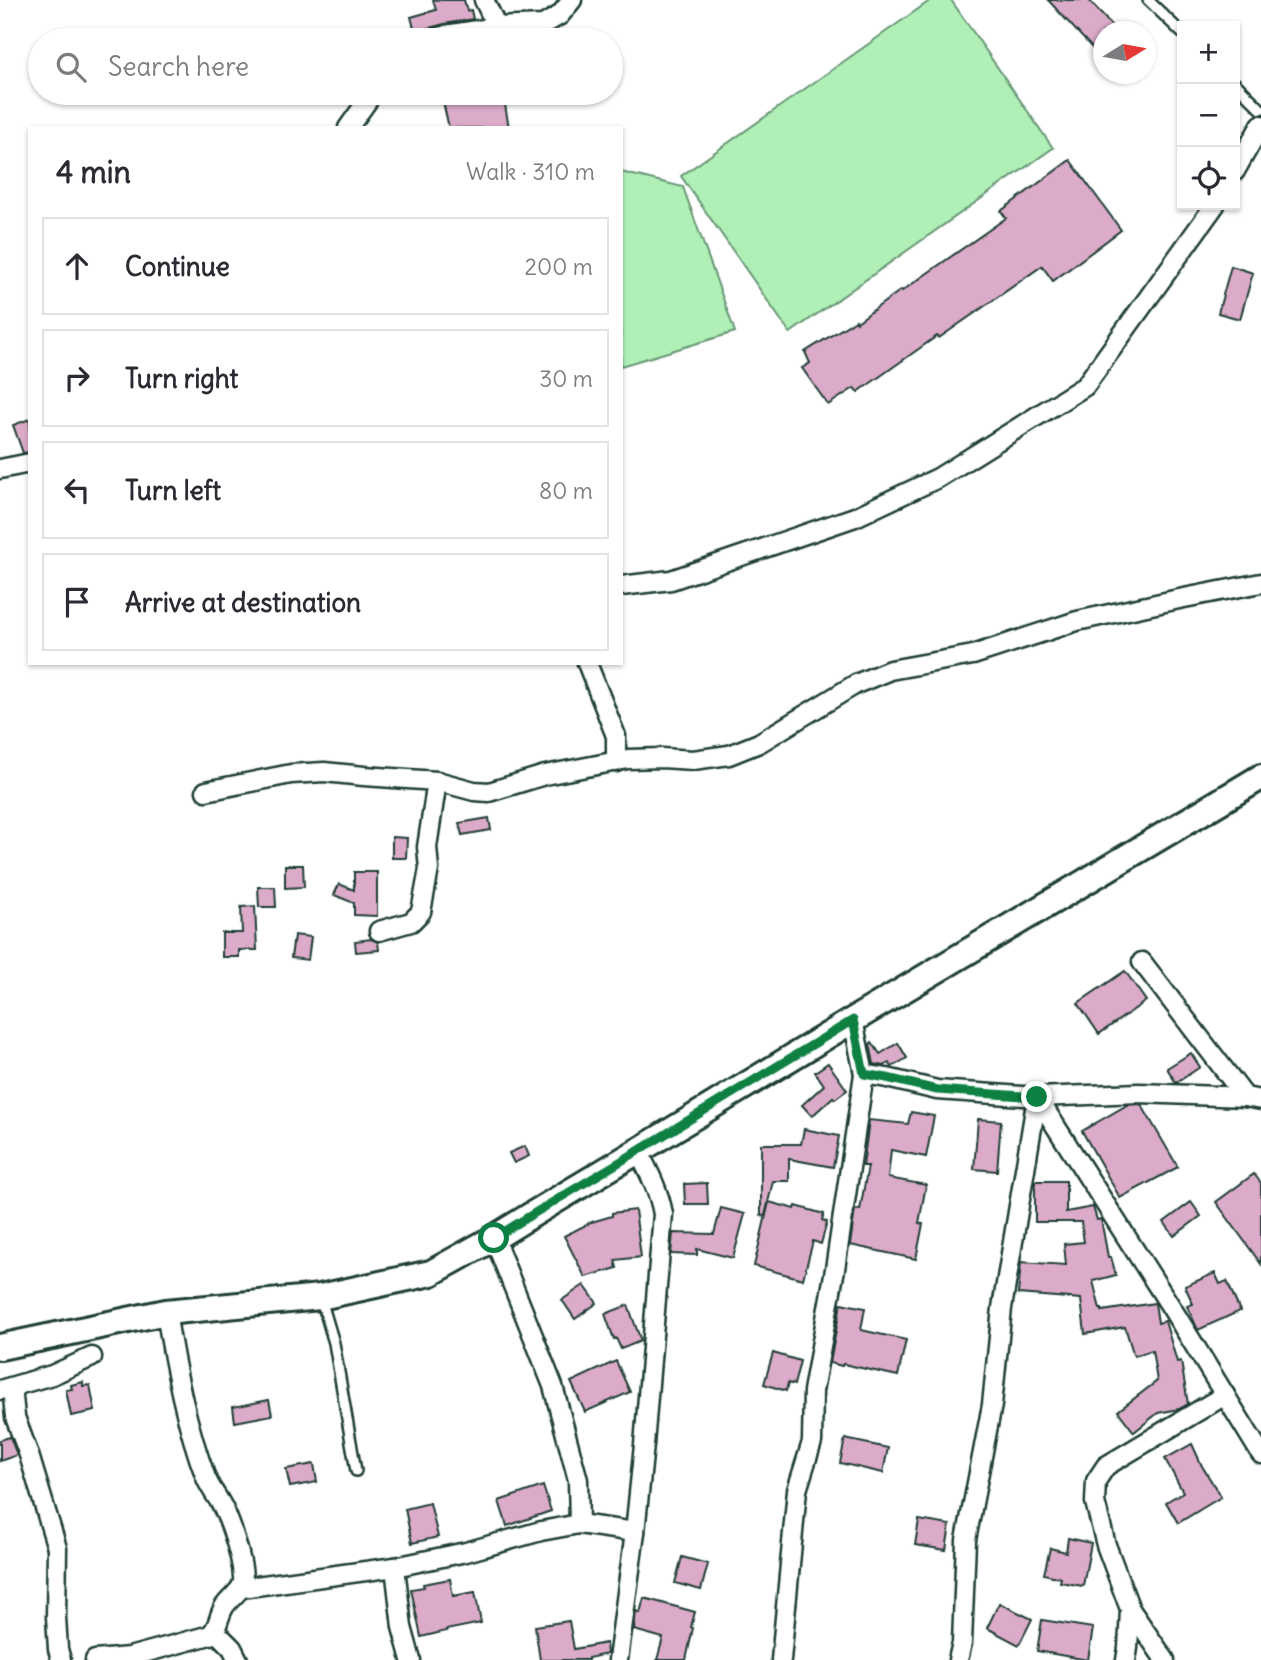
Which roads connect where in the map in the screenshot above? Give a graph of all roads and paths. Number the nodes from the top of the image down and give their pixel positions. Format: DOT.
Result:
graph roads {
  1 [pos="484,0"];
  2 [pos="572,0"];
  3 [pos="1148,0"];
  4 [pos="497,27"];
  5 [pos="491,28"];
  6 [pos="1177,28"];
  7 [pos="1236,84"];
  8 [pos="364,105"];
  9 [pos="1261,108"];
  10 [pos="1261,125"];
  11 [pos="349,126"];
  12 [pos="1240,162"];
  13 [pos="1212,210"];
  14 [pos="28,463"];
  15 [pos="0,469"];
  16 [pos="1261,583"];
  17 [pos="623,586"];
  18 [pos="588,665"];
  19 [pos="616,762"];
  20 [pos="1261,777"];
  21 [pos="437,781"];
  22 [pos="206,791"];
  23 [pos="379,931"];
  24 [pos="1142,962"];
  25 [pos="853,1020"];
  26 [pos="864,1074"];
  27 [pos="1037,1097"];
  28 [pos="1256,1101"];
  29 [pos="638,1151"];
  30 [pos="494,1238"];
  31 [pos="320,1297"];
  32 [pos="166,1312"];
  33 [pos="0,1347"];
  34 [pos="92,1357"];
  35 [pos="6,1388"];
  36 [pos="1225,1395"];
  37 [pos="1261,1454"];
  38 [pos="356,1471"];
  39 [pos="579,1524"];
  40 [pos="635,1532"];
  41 [pos="395,1567"];
  42 [pos="242,1588"];
  43 [pos="1130,1609"];
  44 [pos="215,1630"];
  45 [pos="61,1660"];
  46 [pos="95,1660"];
  47 [pos="238,1660"];
  48 [pos="411,1660"];
  49 [pos="618,1660"];
  50 [pos="781,1660"];
  51 [pos="958,1660"];
  52 [pos="1126,1660"];
  53 [pos="1165,1660"];
  1 -- 4 [label="street"];
  2 -- 4 [label="street"];
  3 -- 6 [label="lane"];
  4 -- 5 [label="street"];
  7 -- 9 [label="lane"];
  8 -- 11 [label="street"];
  10 -- 12 [label="street"];
  13 -- 17 [label="street"];
  14 -- 15 [label="street"];
  16 -- 19 [label="street"];
  18 -- 19 [label="street"];
  19 -- 21 [label="street"];
  20 -- 25 [label="street"];
  21 -- 22 [label="street"];
  21 -- 23 [label="street"];
  24 -- 28 [label="street"];
  25 -- 26 [label="street"];
  25 -- 29 [label="street"];
  26 -- 27 [label="street"];
  26 -- 50 [label="street"];
  27 -- 28 [label="street"];
  27 -- 36 [label="street"];
  27 -- 51 [label="street"];
  29 -- 30 [label="street"];
  29 -- 40 [label="street"];
  30 -- 31 [label="street"];
  30 -- 39 [label="street"];
  31 -- 32 [label="street"];
  31 -- 38 [label="lane"];
  32 -- 33 [label="street"];
  32 -- 42 [label="street"];
  34 -- 35 [label="street"];
  35 -- 45 [label="street"];
  36 -- 37 [label="street"];
  36 -- 43 [label="street"];
  39 -- 40 [label="street"];
  39 -- 41 [label="street"];
  40 -- 49 [label="street"];
  41 -- 42 [label="street"];
  41 -- 48 [label="street"];
  42 -- 44 [label="street"];
  43 -- 52 [label="street"];
  43 -- 53 [label="street"];
  44 -- 46 [label="street"];
  44 -- 47 [label="street"];
}
